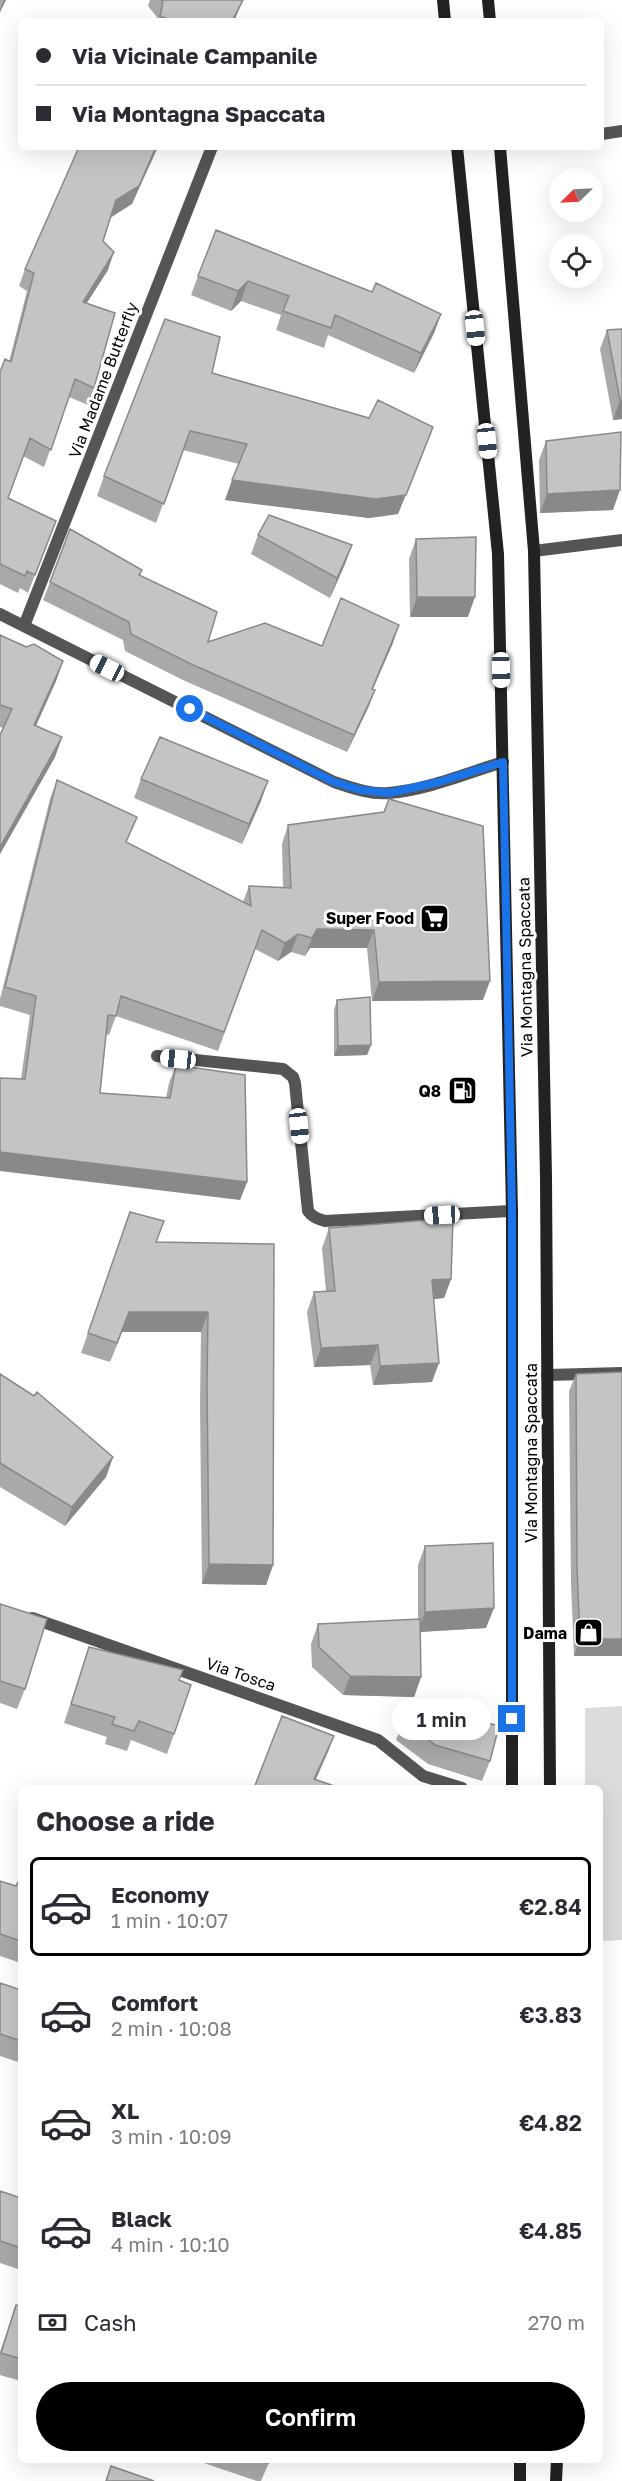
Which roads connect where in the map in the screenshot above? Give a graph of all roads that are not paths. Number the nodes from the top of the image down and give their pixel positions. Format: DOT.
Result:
graph roads {
  1 [pos="443,0"];
  2 [pos="488,0"];
  3 [pos="445,18"];
  4 [pos="490,18"];
  5 [pos="622,132"];
  6 [pos="604,134"];
  7 [pos="211,150"];
  8 [pos="457,150"];
  9 [pos="500,150"];
  10 [pos="622,540"];
  11 [pos="534,550"];
  12 [pos="0,614"];
  13 [pos="24,626"];
  14 [pos="503,762"];
  15 [pos="157,1056"];
  16 [pos="512,1211"];
  17 [pos="622,1373"];
  18 [pos="547,1375"];
  19 [pos="22,1615"];
  20 [pos="452,1785"];
  21 [pos="512,1785"];
  22 [pos="550,1785"];
  23 [pos="520,2463"];
  24 [pos="557,2463"];
  25 [pos="520,2481"];
  26 [pos="556,2481"];
  1 -- 3 [label="main road"];
  2 -- 4 [label="main road"];
  5 -- 6 [label="street"];
  7 -- 13 [label="street, Via Madame Butterfly"];
  8 -- 14 [label="main road, Via Montagna Spaccata"];
  9 -- 11 [label="main road, Via Montagna Spaccata"];
  10 -- 11 [label="street"];
  11 -- 18 [label="main road, Via Montagna Spaccata"];
  12 -- 13 [label="street"];
  13 -- 14 [label="street"];
  14 -- 16 [label="main road, Via Montagna Spaccata"];
  15 -- 16 [label="street"];
  16 -- 21 [label="main road, Via Montagna Spaccata"];
  17 -- 18 [label="street"];
  18 -- 22 [label="main road, Via Montagna Spaccata"];
  19 -- 20 [label="street, Via Tosca"];
  23 -- 25 [label="main road"];
  24 -- 26 [label="main road"];
}
